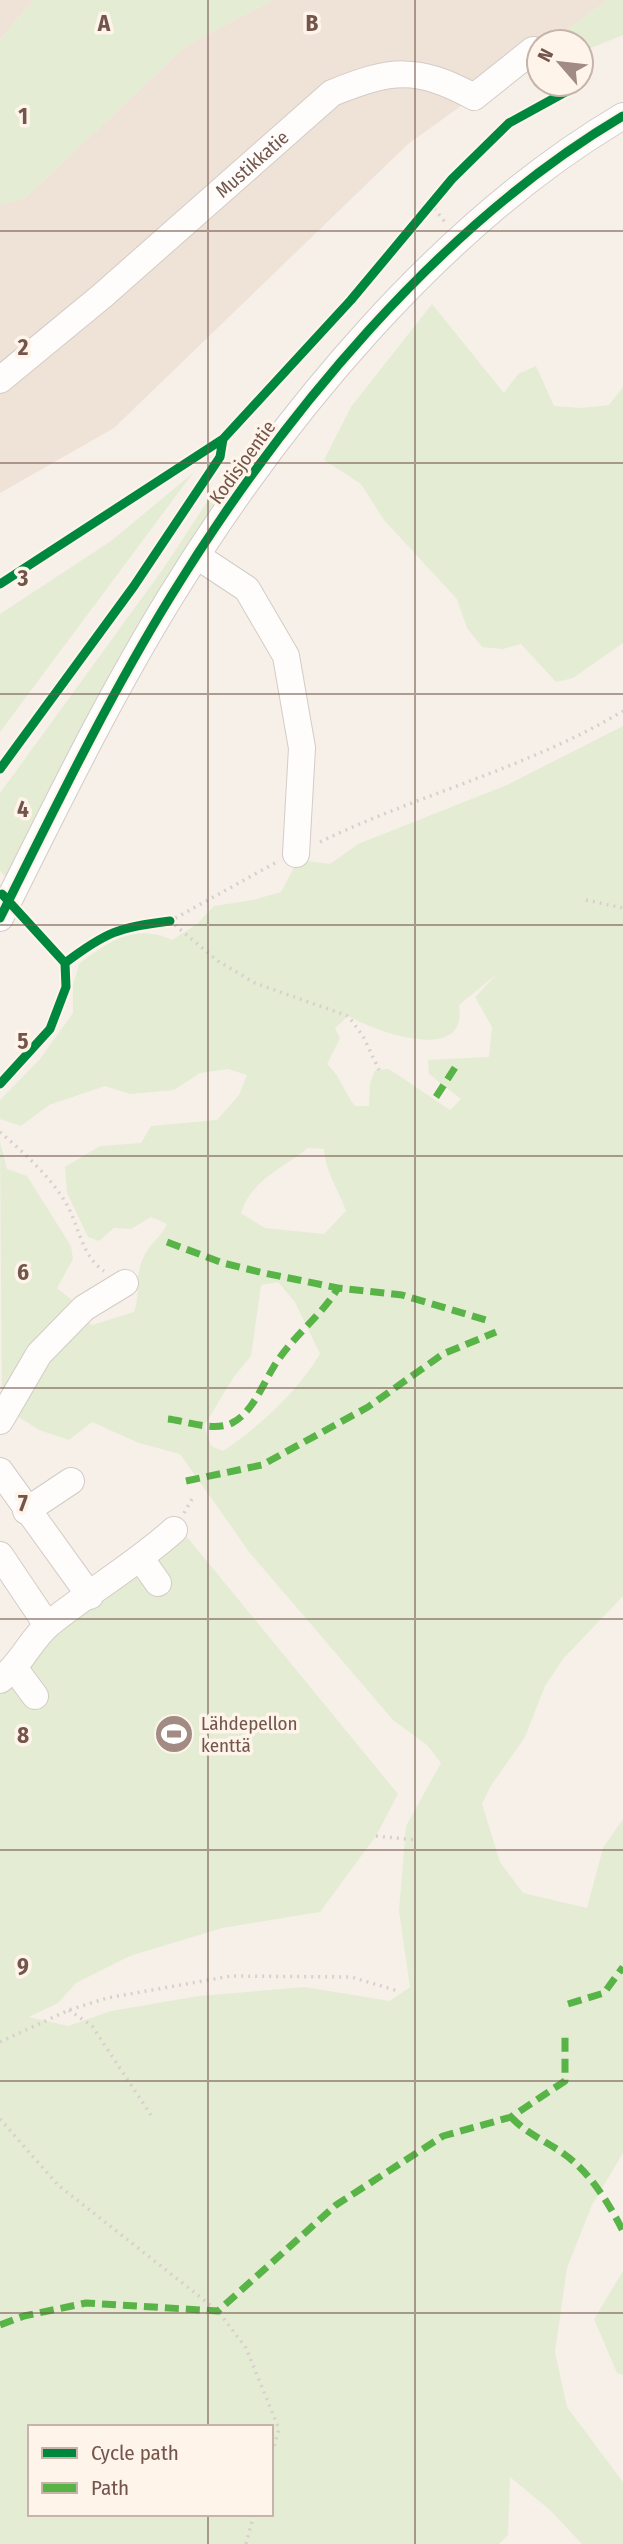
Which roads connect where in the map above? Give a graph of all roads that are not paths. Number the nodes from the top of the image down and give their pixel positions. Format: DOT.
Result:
graph roads {
  1 [pos="525,56"];
  2 [pos="623,116"];
  3 [pos="0,380"];
  4 [pos="197,555"];
  5 [pos="296,854"];
  6 [pos="0,918"];
  7 [pos="125,1283"];
  8 [pos="0,1421"];
  9 [pos="2,1478"];
  10 [pos="71,1481"];
  11 [pos="26,1511"];
  12 [pos="174,1530"];
  13 [pos="0,1555"];
  14 [pos="141,1559"];
  15 [pos="158,1583"];
  16 [pos="90,1596"];
  17 [pos="47,1625"];
  18 [pos="7,1675"];
  19 [pos="35,1696"];
  1 -- 3 [label="street, Mustikkatie"];
  2 -- 4 [label="street, Kodisjoentie"];
  4 -- 5 [label="street"];
  4 -- 6 [label="street, Kodisjoentie"];
  7 -- 8 [label="street"];
  9 -- 11 [label="street"];
  10 -- 11 [label="street"];
  11 -- 16 [label="street"];
  12 -- 14 [label="street"];
  13 -- 17 [label="street"];
  14 -- 15 [label="street"];
  14 -- 16 [label="street"];
  16 -- 17 [label="street"];
  17 -- 18 [label="street"];
  18 -- 19 [label="street"];
}
